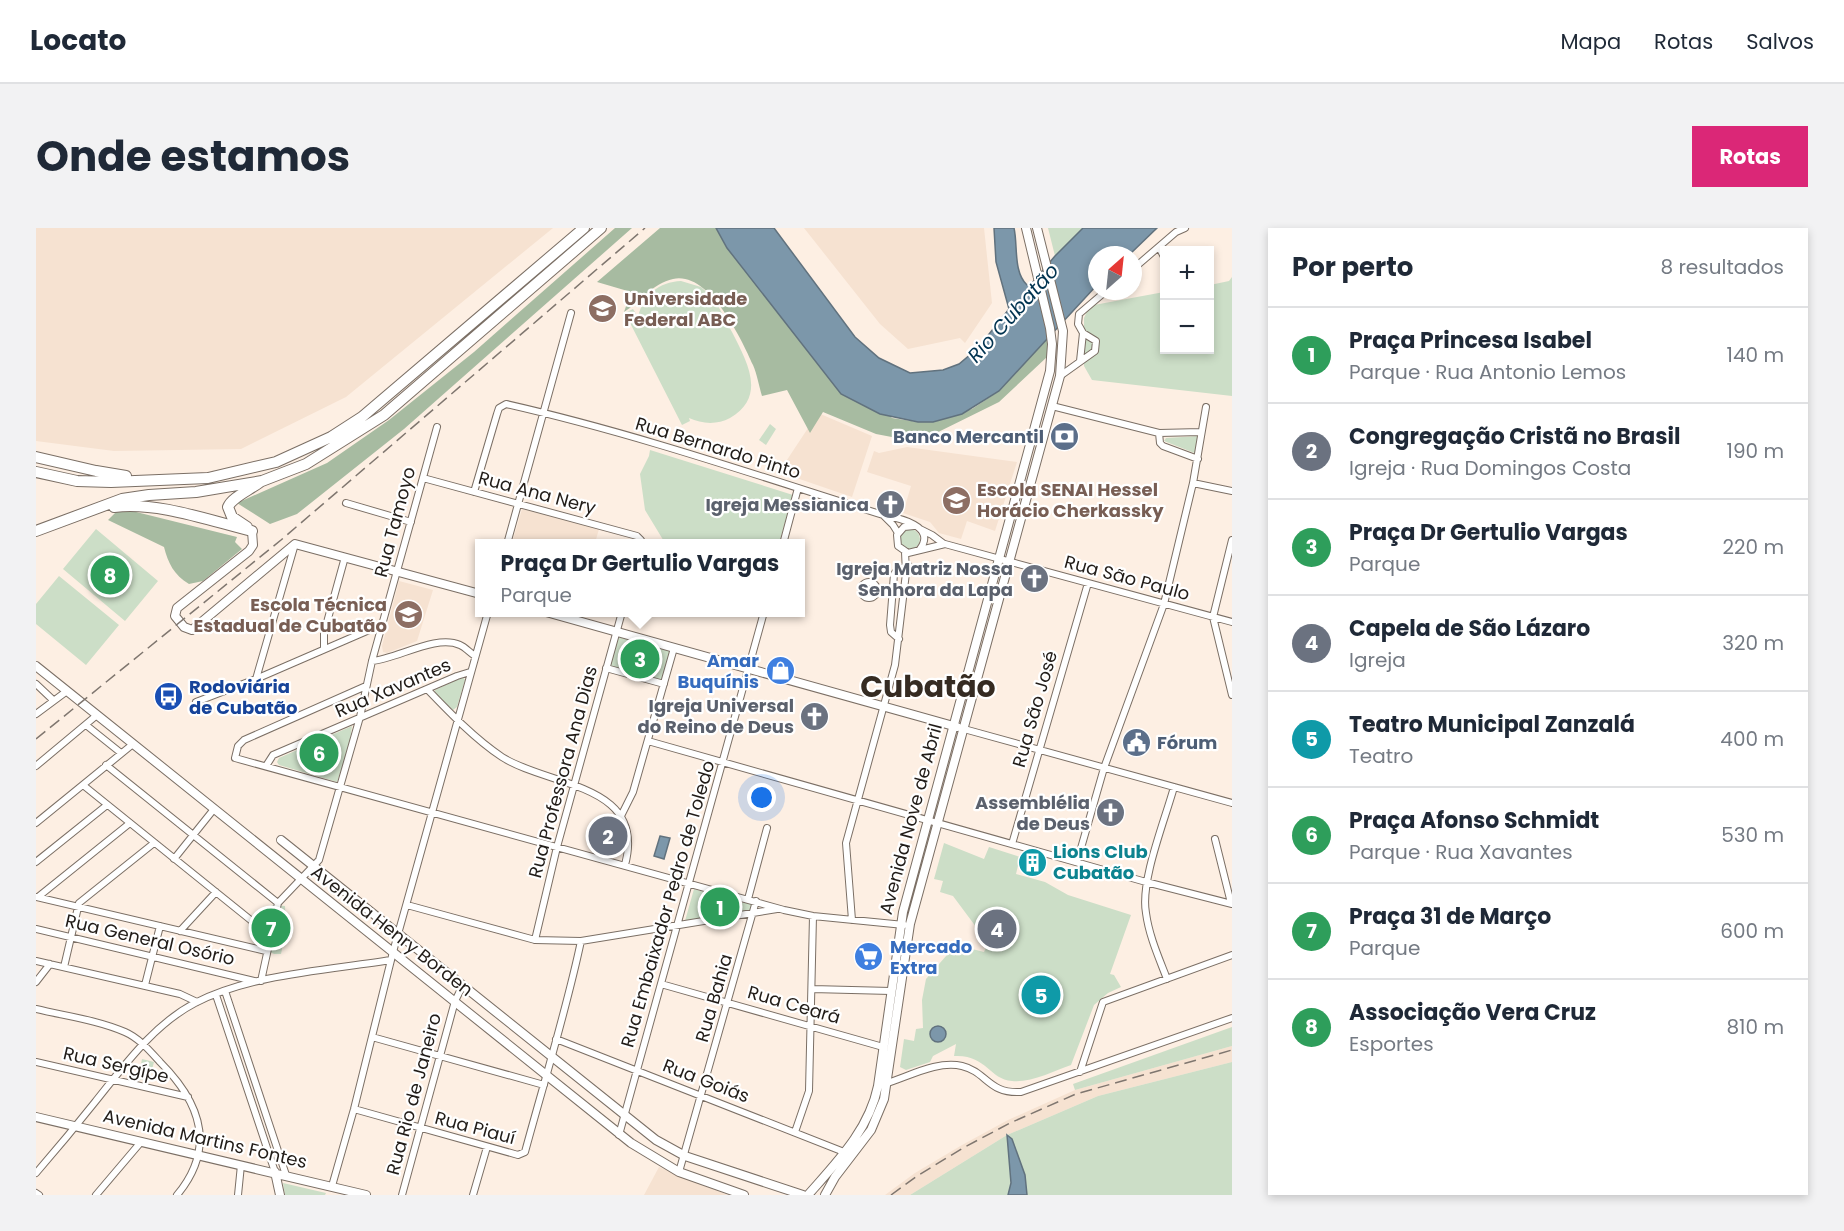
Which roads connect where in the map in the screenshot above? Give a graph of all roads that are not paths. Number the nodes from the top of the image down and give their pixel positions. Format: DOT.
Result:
graph roads {
  1 [pos="584,228"];
  2 [pos="1026,228"];
  3 [pos="1037,228"];
  4 [pos="1185,228"];
  5 [pos="598,231"];
  6 [pos="1159,248"];
  7 [pos="1142,262"];
  8 [pos="1095,300"];
  9 [pos="571,313"];
  10 [pos="1083,333"];
  11 [pos="1062,363"];
  12 [pos="1077,363"];
  13 [pos="1060,376"];
  14 [pos="1044,394"];
  15 [pos="1052,406"];
  16 [pos="1206,407"];
  17 [pos="543,412"];
  18 [pos="437,427"];
  19 [pos="1201,432"];
  20 [pos="1159,433"];
  21 [pos="36,457"];
  22 [pos="1198,459"];
  23 [pos="36,472"];
  24 [pos="423,478"];
  25 [pos="147,480"];
  26 [pos="262,481"];
  27 [pos="1193,483"];
  28 [pos="798,488"];
  29 [pos="1232,490"];
  30 [pos="474,492"];
  31 [pos="346,503"];
  32 [pos="518,504"];
  33 [pos="90,510"];
  34 [pos="883,515"];
  35 [pos="411,522"];
  36 [pos="918,527"];
  37 [pos="36,531"];
  38 [pos="252,531"];
  39 [pos="898,533"];
  40 [pos="508,539"];
  41 [pos="640,539"];
  42 [pos="784,539"];
  43 [pos="1232,540"];
  44 [pos="296,544"];
  45 [pos="945,544"];
  46 [pos="917,551"];
  47 [pos="904,552"];
  48 [pos="1231,553"];
  49 [pos="345,557"];
  50 [pos="999,559"];
  51 [pos="1009,562"];
  52 [pos="906,569"];
  53 [pos="397,572"];
  54 [pos="1088,583"];
  55 [pos="475,593"];
  56 [pos="877,593"];
  57 [pos="892,596"];
  58 [pos="1164,604"];
  59 [pos="487,617"];
  60 [pos="564,617"];
  61 [pos="620,617"];
  62 [pos="763,617"];
  63 [pos="1213,617"];
  64 [pos="1232,622"];
  65 [pos="383,624"];
  66 [pos="616,632"];
  67 [pos="899,639"];
  68 [pos="674,648"];
  69 [pos="324,649"];
  70 [pos="475,656"];
  71 [pos="372,661"];
  72 [pos="36,666"];
  73 [pos="606,668"];
  74 [pos="749,669"];
  75 [pos="471,672"];
  76 [pos="256,679"];
  77 [pos="36,684"];
  78 [pos="664,684"];
  79 [pos="366,686"];
  80 [pos="427,689"];
  81 [pos="67,691"];
  82 [pos="1232,695"];
  83 [pos="53,700"];
  84 [pos="196,702"];
  85 [pos="883,706"];
  86 [pos="36,714"];
  87 [pos="97,715"];
  88 [pos="360,717"];
  89 [pos="458,719"];
  90 [pos="86,724"];
  91 [pos="954,726"];
  92 [pos="964,729"];
  93 [pos="648,741"];
  94 [pos="133,744"];
  95 [pos="1039,750"];
  96 [pos="121,753"];
  97 [pos="723,762"];
  98 [pos="106,765"];
  99 [pos="36,766"];
  100 [pos="266,766"];
  101 [pos="1104,768"];
  102 [pos="83,785"];
  103 [pos="574,785"];
  104 [pos="340,787"];
  105 [pos="1174,788"];
  106 [pos="857,800"];
  107 [pos="1232,803"];
  108 [pos="107,805"];
  109 [pos="214,809"];
  110 [pos="433,813"];
  111 [pos="621,816"];
  112 [pos="928,820"];
  113 [pos="36,823"];
  114 [pos="130,823"];
  115 [pos="938,823"];
  116 [pos="767,828"];
  117 [pos="193,835"];
  118 [pos="1215,839"];
  119 [pos="280,840"];
  120 [pos="154,843"];
  121 [pos="1012,844"];
  122 [pos="557,847"];
  123 [pos="174,859"];
  124 [pos="36,862"];
  125 [pos="1077,862"];
  126 [pos="625,865"];
  127 [pos="314,866"];
  128 [pos="299,879"];
  129 [pos="1146,882"];
  130 [pos="689,883"];
  131 [pos="216,892"];
  132 [pos="37,897"];
  133 [pos="748,899"];
  134 [pos="756,901"];
  135 [pos="278,903"];
  136 [pos="1232,903"];
  137 [pos="407,905"];
  138 [pos="78,907"];
  139 [pos="784,910"];
  140 [pos="753,914"];
  141 [pos="813,916"];
  142 [pos="852,920"];
  143 [pos="910,924"];
  144 [pos="900,925"];
  145 [pos="160,926"];
  146 [pos="678,926"];
  147 [pos="36,929"];
  148 [pos="180,931"];
  149 [pos="270,933"];
  150 [pos="399,934"];
  151 [pos="71,937"];
  152 [pos="535,940"];
  153 [pos="581,941"];
  154 [pos="266,951"];
  155 [pos="153,956"];
  156 [pos="392,956"];
  157 [pos="1232,956"];
  158 [pos="36,961"];
  159 [pos="50,964"];
  160 [pos="64,967"];
  161 [pos="1167,980"];
  162 [pos="259,981"];
  163 [pos="36,982"];
  164 [pos="661,984"];
  165 [pos="145,985"];
  166 [pos="463,985"];
  167 [pos="812,989"];
  168 [pos="225,991"];
  169 [pos="891,991"];
  170 [pos="216,994"];
  171 [pos="455,1001"];
  172 [pos="197,1002"];
  173 [pos="728,1002"];
  174 [pos="36,1009"];
  175 [pos="1232,1018"];
  176 [pos="811,1026"];
  177 [pos="372,1037"];
  178 [pos="556,1039"];
  179 [pos="142,1044"];
  180 [pos="883,1047"];
  181 [pos="551,1056"];
  182 [pos="440,1057"];
  183 [pos="36,1062"];
  184 [pos="637,1071"];
  185 [pos="1080,1072"];
  186 [pos="546,1075"];
  187 [pos="112,1080"];
  188 [pos="544,1085"];
  189 [pos="882,1085"];
  190 [pos="702,1096"];
  191 [pos="189,1097"];
  192 [pos="354,1109"];
  193 [pos="625,1116"];
  194 [pos="36,1117"];
  195 [pos="76,1126"];
  196 [pos="421,1128"];
  197 [pos="795,1132"];
  198 [pos="620,1135"];
  199 [pos="141,1142"];
  200 [pos="487,1147"];
  201 [pos="844,1152"];
  202 [pos="199,1155"];
  203 [pos="685,1156"];
  204 [pos="242,1165"];
  205 [pos="275,1172"];
  206 [pos="679,1172"];
  207 [pos="36,1173"];
  208 [pos="285,1175"];
  209 [pos="330,1191"];
  210 [pos="96,1195"];
  211 [pos="177,1195"];
  212 [pos="238,1195"];
  213 [pos="280,1195"];
  214 [pos="366,1195"];
  215 [pos="402,1195"];
  216 [pos="473,1195"];
  217 [pos="744,1195"];
  218 [pos="802,1195"];
  219 [pos="808,1195"];
  220 [pos="825,1195"];
  1 -- 25 [label="highway"];
  2 -- 14 [label="street, Avenida Nove de Abril"];
  3 -- 11 [label="street, Avenida Nove de Abril"];
  4 -- 6 [label="street"];
  5 -- 26 [label="highway"];
  6 -- 7 [label="street"];
  8 -- 10 [label="street"];
  9 -- 17 [label="street"];
  10 -- 12 [label="street"];
  10 -- 12 [label="street"];
  11 -- 12 [label="street"];
  11 -- 13 [label="street, Avenida Nove de Abril"];
  12 -- 13 [label="street"];
  13 -- 15 [label="street, Avenida Nove de Abril"];
  14 -- 15 [label="street"];
  14 -- 50 [label="street, Avenida Nove de Abril"];
  15 -- 20 [label="street"];
  15 -- 51 [label="street, Avenida Nove de Abril"];
  16 -- 19 [label="street"];
  17 -- 28 [label="street, Rua Bernardo Pinto"];
  17 -- 30 [label="street, Rua Bernardo Pinto"];
  17 -- 32 [label="street"];
  18 -- 24 [label="street, Rua Tamoyo"];
  19 -- 20 [label="street"];
  19 -- 22 [label="street"];
  20 -- 22 [label="street"];
  21 -- 25 [label="highway"];
  22 -- 27 [label="street"];
  23 -- 25 [label="highway"];
  24 -- 30 [label="street, Rua Ana Nery"];
  24 -- 35 [label="street, Rua Tamoyo"];
  26 -- 33 [label="highway"];
  26 -- 38 [label="highway"];
  27 -- 29 [label="street"];
  27 -- 58 [label="street"];
  28 -- 34 [label="street, Rua Bernardo Pinto"];
  28 -- 42 [label="street"];
  30 -- 32 [label="street, Rua Ana Nery"];
  31 -- 35 [label="street"];
  32 -- 40 [label="street"];
  32 -- 41 [label="street, Rua Ana Nery"];
  33 -- 37 [label="highway"];
  33 -- 38 [label="highway"];
  34 -- 36 [label="street, Rua Bernardo Pinto"];
  34 -- 39 [label="street"];
  35 -- 53 [label="street, Rua Tamoyo"];
  36 -- 39 [label="street"];
  36 -- 45 [label="street, Rua São Paulo"];
  36 -- 46 [label="street"];
  38 -- 44 [label="street"];
  39 -- 47 [label="street"];
  43 -- 48 [label="street"];
  44 -- 49 [label="street"];
  44 -- 76 [label="street"];
  45 -- 46 [label="street, Rua São Paulo"];
  45 -- 50 [label="street, Rua São Paulo"];
  46 -- 47 [label="street"];
  46 -- 52 [label="street"];
  47 -- 52 [label="street"];
  48 -- 63 [label="street"];
  49 -- 53 [label="street"];
  49 -- 69 [label="street"];
  50 -- 51 [label="street, Rua São Paulo"];
  50 -- 91 [label="street, Avenida Nove de Abril"];
  51 -- 54 [label="street, Rua São Paulo"];
  51 -- 92 [label="street, Avenida Nove de Abril"];
  52 -- 57 [label="street"];
  52 -- 67 [label="street"];
  53 -- 55 [label="street"];
  53 -- 65 [label="street, Rua Tamoyo"];
  54 -- 58 [label="street, Rua São Paulo"];
  54 -- 95 [label="street, Rua São José"];
  56 -- 57 [label="street"];
  57 -- 67 [label="street"];
  58 -- 63 [label="street, Rua São Paulo"];
  58 -- 101 [label="street"];
  59 -- 70 [label="street"];
  60 -- 66 [label="street"];
  61 -- 66 [label="street, Rua Professora Ana Dias"];
  62 -- 74 [label="street, Rua Embaixador Pedro de Toledo"];
  63 -- 64 [label="street, Rua São Paulo"];
  63 -- 82 [label="street"];
  65 -- 69 [label="street"];
  65 -- 71 [label="street, Rua Tamoyo"];
  66 -- 68 [label="street"];
  66 -- 73 [label="street, Rua Professora Ana Dias"];
  67 -- 85 [label="street"];
  68 -- 74 [label="street"];
  68 -- 78 [label="street"];
  69 -- 76 [label="street"];
  70 -- 71 [label="street"];
  70 -- 75 [label="street"];
  71 -- 79 [label="street, Rua Tamoyo"];
  72 -- 81 [label="street, Avenida Henry Borden"];
  73 -- 78 [label="street"];
  73 -- 103 [label="street, Rua Professora Ana Dias"];
  74 -- 85 [label="street"];
  74 -- 97 [label="street, Rua Embaixador Pedro de Toledo"];
  75 -- 80 [label="street, Rua Xavantes"];
  75 -- 89 [label="street"];
  76 -- 84 [label="street"];
  77 -- 83 [label="street"];
  78 -- 93 [label="street"];
  79 -- 88 [label="street, Rua Tamoyo"];
  79 -- 100 [label="street"];
  80 -- 88 [label="street, Rua Xavantes"];
  80 -- 89 [label="street"];
  81 -- 83 [label="street"];
  81 -- 87 [label="street, Avenida Henry Borden"];
  83 -- 86 [label="street"];
  85 -- 91 [label="street"];
  85 -- 106 [label="street"];
  87 -- 90 [label="street"];
  87 -- 94 [label="street, Avenida Henry Borden"];
  88 -- 100 [label="street, Rua Xavantes"];
  88 -- 104 [label="street, Rua Tamoyo"];
  89 -- 103 [label="street"];
  89 -- 110 [label="street"];
  90 -- 96 [label="street"];
  90 -- 99 [label="street"];
  91 -- 92 [label="street"];
  91 -- 112 [label="street, Avenida Nove de Abril"];
  92 -- 95 [label="street"];
  92 -- 115 [label="street, Avenida Nove de Abril"];
  93 -- 97 [label="street"];
  93 -- 111 [label="street"];
  94 -- 96 [label="street"];
  94 -- 109 [label="street, Avenida Henry Borden"];
  95 -- 101 [label="street"];
  95 -- 121 [label="street, Rua São José"];
  96 -- 98 [label="street"];
  97 -- 106 [label="street"];
  97 -- 130 [label="street, Rua Embaixador Pedro de Toledo"];
  98 -- 102 [label="street"];
  98 -- 117 [label="street"];
  100 -- 104 [label="street"];
  101 -- 105 [label="street"];
  101 -- 125 [label="street"];
  102 -- 108 [label="street"];
  102 -- 113 [label="street"];
  103 -- 111 [label="street"];
  103 -- 122 [label="street, Rua Professora Ana Dias"];
  104 -- 110 [label="street"];
  104 -- 127 [label="street, Rua Tamoyo"];
  105 -- 107 [label="street"];
  105 -- 129 [label="street"];
  106 -- 112 [label="street"];
  106 -- 142 [label="street"];
  108 -- 114 [label="street"];
  108 -- 124 [label="street"];
  109 -- 117 [label="street"];
  109 -- 128 [label="street, Avenida Henry Borden"];
  110 -- 122 [label="street"];
  110 -- 137 [label="street"];
  111 -- 126 [label="street"];
  112 -- 115 [label="street"];
  112 -- 144 [label="street, Avenida Nove de Abril"];
  114 -- 120 [label="street"];
  114 -- 132 [label="street"];
  115 -- 121 [label="street"];
  115 -- 143 [label="street, Avenida Nove de Abril"];
  116 -- 133 [label="street"];
  117 -- 123 [label="street"];
  117 -- 135 [label="street"];
  118 -- 136 [label="street"];
  119 -- 127 [label="street, Avenida Henry Borden"];
  120 -- 123 [label="street"];
  120 -- 138 [label="street"];
  121 -- 125 [label="street"];
  122 -- 126 [label="street"];
  122 -- 152 [label="street, Rua Professora Ana Dias"];
  123 -- 131 [label="street"];
  125 -- 129 [label="street"];
  126 -- 130 [label="street"];
  127 -- 128 [label="street"];
  127 -- 150 [label="street, Avenida Henry Borden"];
  128 -- 135 [label="street"];
  128 -- 156 [label="street, Avenida Henry Borden"];
  129 -- 136 [label="street"];
  129 -- 161 [label="street"];
  130 -- 133 [label="street"];
  130 -- 146 [label="street, Rua Embaixador Pedro de Toledo"];
  131 -- 148 [label="street"];
  131 -- 149 [label="street"];
  132 -- 138 [label="street"];
  133 -- 134 [label="street"];
  134 -- 139 [label="street"];
  134 -- 140 [label="street, Rua Bahia"];
  135 -- 149 [label="street"];
  137 -- 150 [label="street"];
  137 -- 152 [label="street"];
  138 -- 145 [label="street"];
  138 -- 151 [label="street"];
  139 -- 140 [label="street"];
  139 -- 141 [label="street"];
  140 -- 146 [label="street"];
  140 -- 173 [label="street, Rua Bahia"];
  141 -- 142 [label="street"];
  141 -- 167 [label="street"];
  142 -- 144 [label="street"];
  143 -- 144 [label="street"];
  143 -- 189 [label="street, Avenida Nove de Abril"];
  144 -- 169 [label="street, Avenida Nove de Abril"];
  145 -- 148 [label="street"];
  145 -- 155 [label="street"];
  146 -- 153 [label="street"];
  146 -- 164 [label="street, Rua Embaixador Pedro de Toledo"];
  147 -- 151 [label="street, Rua General Osório"];
  148 -- 154 [label="street"];
  149 -- 154 [label="street"];
  150 -- 156 [label="street"];
  150 -- 166 [label="street, Avenida Henry Borden"];
  151 -- 155 [label="street, Rua General Osório"];
  151 -- 160 [label="street"];
  152 -- 153 [label="street"];
  153 -- 178 [label="street, Rua Piauí"];
  154 -- 162 [label="street"];
  155 -- 162 [label="street, Rua General Osório"];
  155 -- 165 [label="street"];
  156 -- 162 [label="street"];
  156 -- 171 [label="street, Avenida Henry Borden"];
  156 -- 177 [label="street"];
  157 -- 161 [label="street"];
  158 -- 159 [label="street"];
  159 -- 160 [label="street"];
  159 -- 163 [label="street"];
  160 -- 165 [label="street"];
  161 -- 185 [label="street"];
  162 -- 168 [label="street"];
  164 -- 173 [label="street, Rua Ceará"];
  164 -- 184 [label="street, Rua Embaixador Pedro de Toledo"];
  165 -- 172 [label="street"];
  166 -- 171 [label="street, Rua Rio de Janeiro"];
  166 -- 181 [label="street, Avenida Henry Borden"];
  167 -- 169 [label="street"];
  167 -- 176 [label="street"];
  168 -- 170 [label="street"];
  168 -- 208 [label="street"];
  169 -- 180 [label="street, Avenida Nove de Abril"];
  170 -- 172 [label="street"];
  170 -- 205 [label="street"];
  171 -- 182 [label="street, Rua Rio de Janeiro"];
  171 -- 186 [label="street, Avenida Henry Borden"];
  172 -- 179 [label="street"];
  173 -- 176 [label="street, Rua Ceará"];
  173 -- 190 [label="street, Rua Bahia"];
  174 -- 179 [label="street"];
  175 -- 185 [label="street"];
  176 -- 180 [label="street, Rua Ceará"];
  176 -- 197 [label="street"];
  177 -- 182 [label="street"];
  177 -- 192 [label="street"];
  178 -- 181 [label="street, Rua Piauí"];
  178 -- 184 [label="street, Rua Goiás"];
  179 -- 187 [label="street"];
  179 -- 191 [label="street"];
  180 -- 189 [label="street, Avenida Nove de Abril"];
  181 -- 186 [label="street, Rua Piauí"];
  181 -- 193 [label="street, Avenida Henry Borden"];
  182 -- 188 [label="street"];
  182 -- 196 [label="street, Rua Rio de Janeiro"];
  183 -- 187 [label="street, Rua Sergípe"];
  184 -- 190 [label="street, Rua Goiás"];
  184 -- 193 [label="street, Rua Embaixador Pedro de Toledo"];
  185 -- 189 [label="street"];
  186 -- 188 [label="street, Rua Piauí"];
  186 -- 198 [label="street, Avenida Henry Borden"];
  187 -- 191 [label="street, Rua Sergípe"];
  187 -- 195 [label="street"];
  188 -- 200 [label="street, Rua Piauí"];
  189 -- 201 [label="street, Avenida Nove de Abril"];
  189 -- 220 [label="street, Avenida Nove de Abril"];
  190 -- 197 [label="street, Rua Goiás"];
  190 -- 203 [label="street, Rua Bahia"];
  191 -- 202 [label="street"];
  192 -- 196 [label="street, Rua Piauí"];
  192 -- 209 [label="street"];
  193 -- 198 [label="street, Rua Embaixador Pedro de Toledo"];
  193 -- 203 [label="street, Avenida Henry Borden"];
  194 -- 195 [label="street, Avenida Martins Fontes"];
  195 -- 199 [label="street, Avenida Martins Fontes"];
  195 -- 207 [label="street"];
  196 -- 200 [label="street, Rua Piauí"];
  196 -- 215 [label="street, Rua Rio de Janeiro"];
  197 -- 201 [label="street, Rua Goiás"];
  198 -- 206 [label="street, Avenida Henry Borden"];
  199 -- 202 [label="street, Avenida Martins Fontes"];
  199 -- 210 [label="street"];
  200 -- 216 [label="street"];
  201 -- 219 [label="street, Avenida Nove de Abril"];
  202 -- 204 [label="street, Avenida Martins Fontes"];
  202 -- 211 [label="street"];
  203 -- 206 [label="street, Rua Bahia"];
  203 -- 218 [label="street, Avenida Henry Borden"];
  204 -- 205 [label="street, Avenida Martins Fontes"];
  204 -- 212 [label="street"];
  205 -- 208 [label="street, Avenida Martins Fontes"];
  205 -- 213 [label="street"];
  206 -- 217 [label="street, Avenida Henry Borden"];
  208 -- 209 [label="street, Avenida Martins Fontes"];
  209 -- 214 [label="street, Avenida Martins Fontes"];
}
